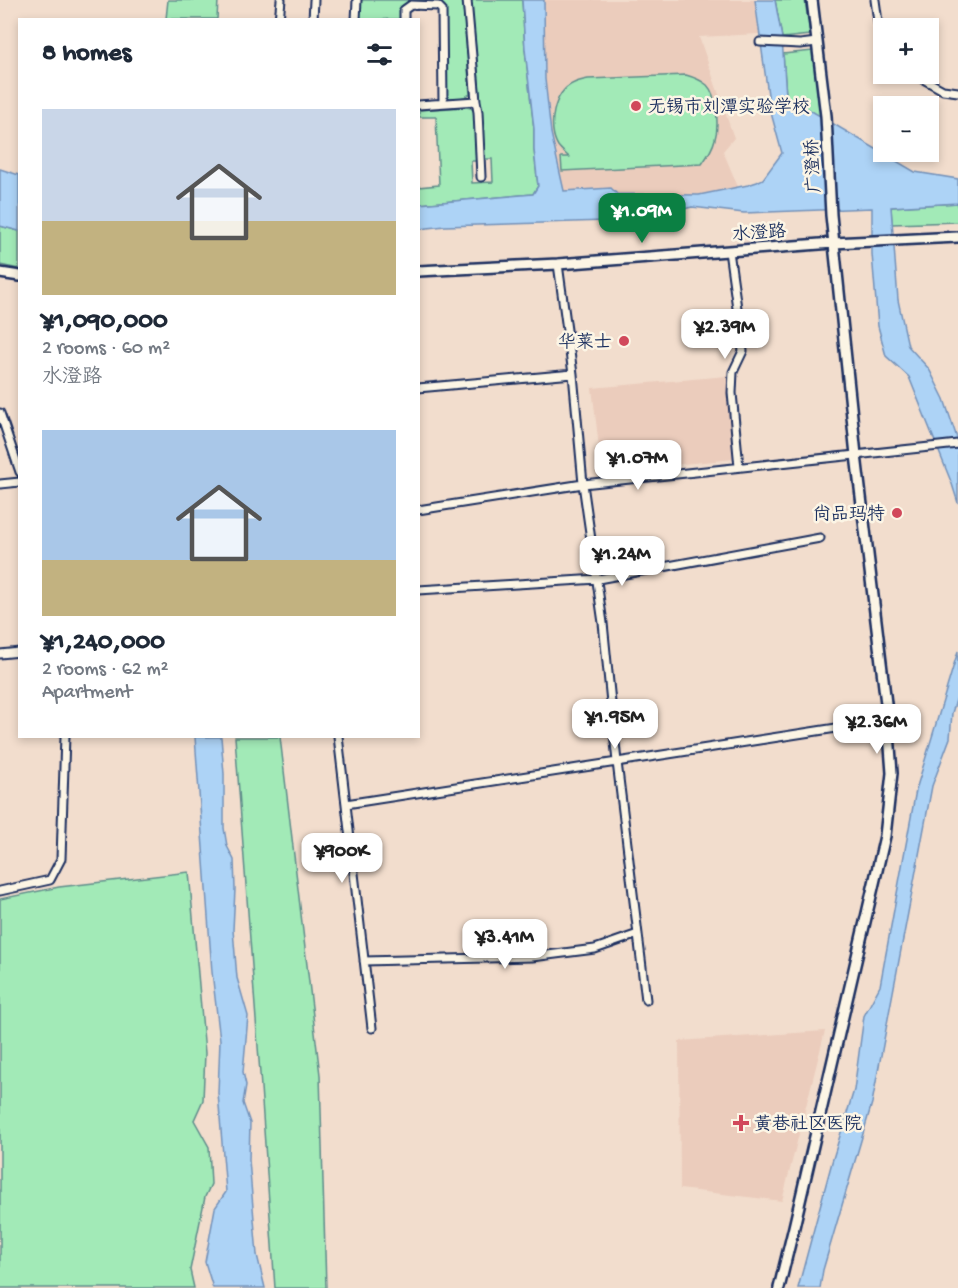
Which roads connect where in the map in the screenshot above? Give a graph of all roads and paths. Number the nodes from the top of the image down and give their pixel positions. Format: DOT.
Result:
graph roads {
  1 [pos="281,0"];
  2 [pos="314,0"];
  3 [pos="357,0"];
  4 [pos="467,0"];
  5 [pos="812,0"];
  6 [pos="874,0"];
  7 [pos="279,18"];
  8 [pos="313,18"];
  9 [pos="356,18"];
  10 [pos="404,18"];
  11 [pos="877,18"];
  12 [pos="760,42"];
  13 [pos="818,42"];
  14 [pos="932,84"];
  15 [pos="958,92"];
  16 [pos="476,101"];
  17 [pos="443,103"];
  18 [pos="420,105"];
  19 [pos="481,177"];
  20 [pos="958,237"];
  21 [pos="834,243"];
  22 [pos="729,251"];
  23 [pos="558,264"];
  24 [pos="420,272"];
  25 [pos="0,273"];
  26 [pos="18,276"];
  27 [pos="573,374"];
  28 [pos="420,388"];
  29 [pos="0,413"];
  30 [pos="958,444"];
  31 [pos="856,455"];
  32 [pos="18,466"];
  33 [pos="739,467"];
  34 [pos="18,482"];
  35 [pos="0,484"];
  36 [pos="583,484"];
  37 [pos="420,510"];
  38 [pos="820,538"];
  39 [pos="598,579"];
  40 [pos="420,590"];
  41 [pos="18,652"];
  42 [pos="0,654"];
  43 [pos="888,720"];
  44 [pos="64,738"];
  45 [pos="338,738"];
  46 [pos="617,762"];
  47 [pos="346,804"];
  48 [pos="0,891"];
  49 [pos="638,934"];
  50 [pos="364,961"];
  51 [pos="646,1000"];
  52 [pos="372,1028"];
  53 [pos="779,1288"];
  1 -- 7 [label="street"];
  2 -- 8 [label="street"];
  3 -- 9 [label="street"];
  4 -- 16 [label="street"];
  5 -- 13 [label="street, 广澄桥"];
  6 -- 11 [label="street"];
  10 -- 17 [label="street"];
  12 -- 13 [label="street"];
  13 -- 21 [label="street, 广澄桥"];
  14 -- 15 [label="street"];
  16 -- 17 [label="street"];
  16 -- 19 [label="street"];
  17 -- 18 [label="street"];
  20 -- 21 [label="street, 水澄路"];
  21 -- 22 [label="street, 水澄路"];
  21 -- 31 [label="street, 广澄桥"];
  22 -- 23 [label="street, 水澄路"];
  22 -- 33 [label="street"];
  23 -- 24 [label="street, 水澄路"];
  23 -- 27 [label="street"];
  25 -- 26 [label="street"];
  27 -- 28 [label="street"];
  27 -- 36 [label="street"];
  29 -- 32 [label="street"];
  30 -- 31 [label="street"];
  31 -- 33 [label="street"];
  31 -- 43 [label="street, 广澄桥"];
  33 -- 36 [label="street"];
  34 -- 35 [label="street"];
  36 -- 37 [label="street"];
  36 -- 39 [label="street"];
  38 -- 39 [label="street"];
  39 -- 40 [label="street"];
  39 -- 46 [label="street"];
  41 -- 42 [label="street"];
  43 -- 46 [label="street"];
  43 -- 53 [label="street, 广澄桥"];
  44 -- 48 [label="street"];
  45 -- 47 [label="street"];
  46 -- 47 [label="street"];
  46 -- 49 [label="street"];
  47 -- 50 [label="street"];
  49 -- 50 [label="street"];
  49 -- 51 [label="street"];
  50 -- 52 [label="street"];
}
